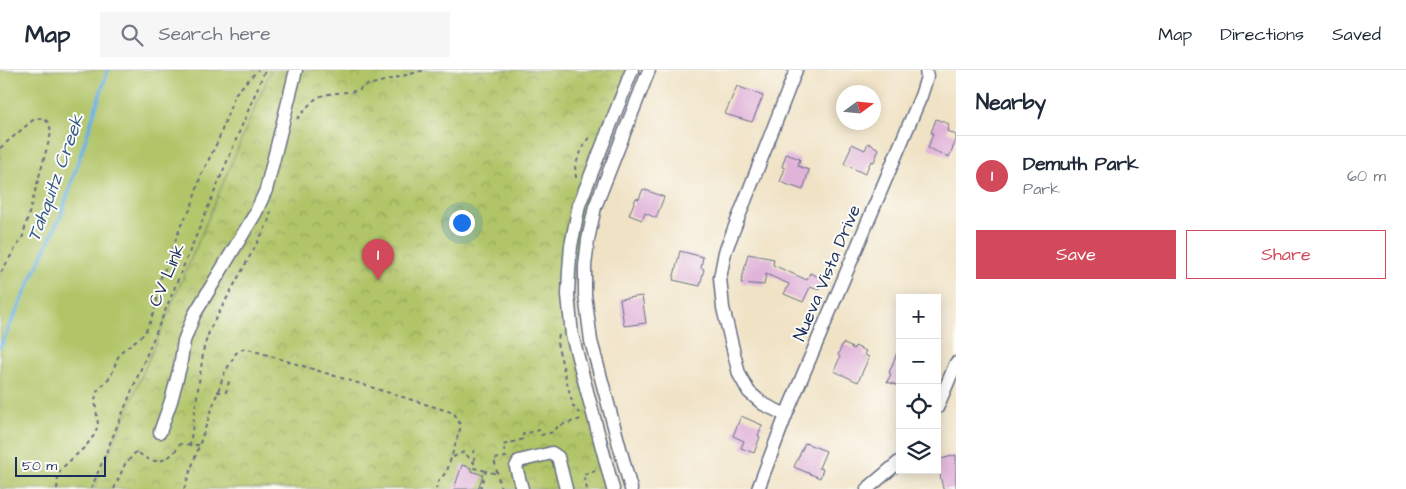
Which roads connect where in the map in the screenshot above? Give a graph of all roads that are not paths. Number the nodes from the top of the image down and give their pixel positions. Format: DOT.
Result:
graph roads {
  1 [pos="296,70"];
  2 [pos="632,70"];
  3 [pos="649,70"];
  4 [pos="796,70"];
  5 [pos="926,70"];
  6 [pos="956,363"];
  7 [pos="952,385"];
  8 [pos="941,402"];
  9 [pos="786,415"];
  10 [pos="160,432"];
  11 [pos="896,464"];
  12 [pos="522,489"];
  13 [pos="566,489"];
  14 [pos="613,489"];
  15 [pos="631,489"];
  16 [pos="758,489"];
  17 [pos="867,489"];
  1 -- 10 [label="street"];
  2 -- 14 [label="street"];
  3 -- 15 [label="street"];
  4 -- 9 [label="street"];
  5 -- 9 [label="street, Nueva Vista Drive"];
  6 -- 7 [label="street"];
  7 -- 8 [label="street"];
  9 -- 16 [label="street, Nueva Vista Drive"];
  11 -- 17 [label="street"];
  12 -- 13 [label="street"];
}
